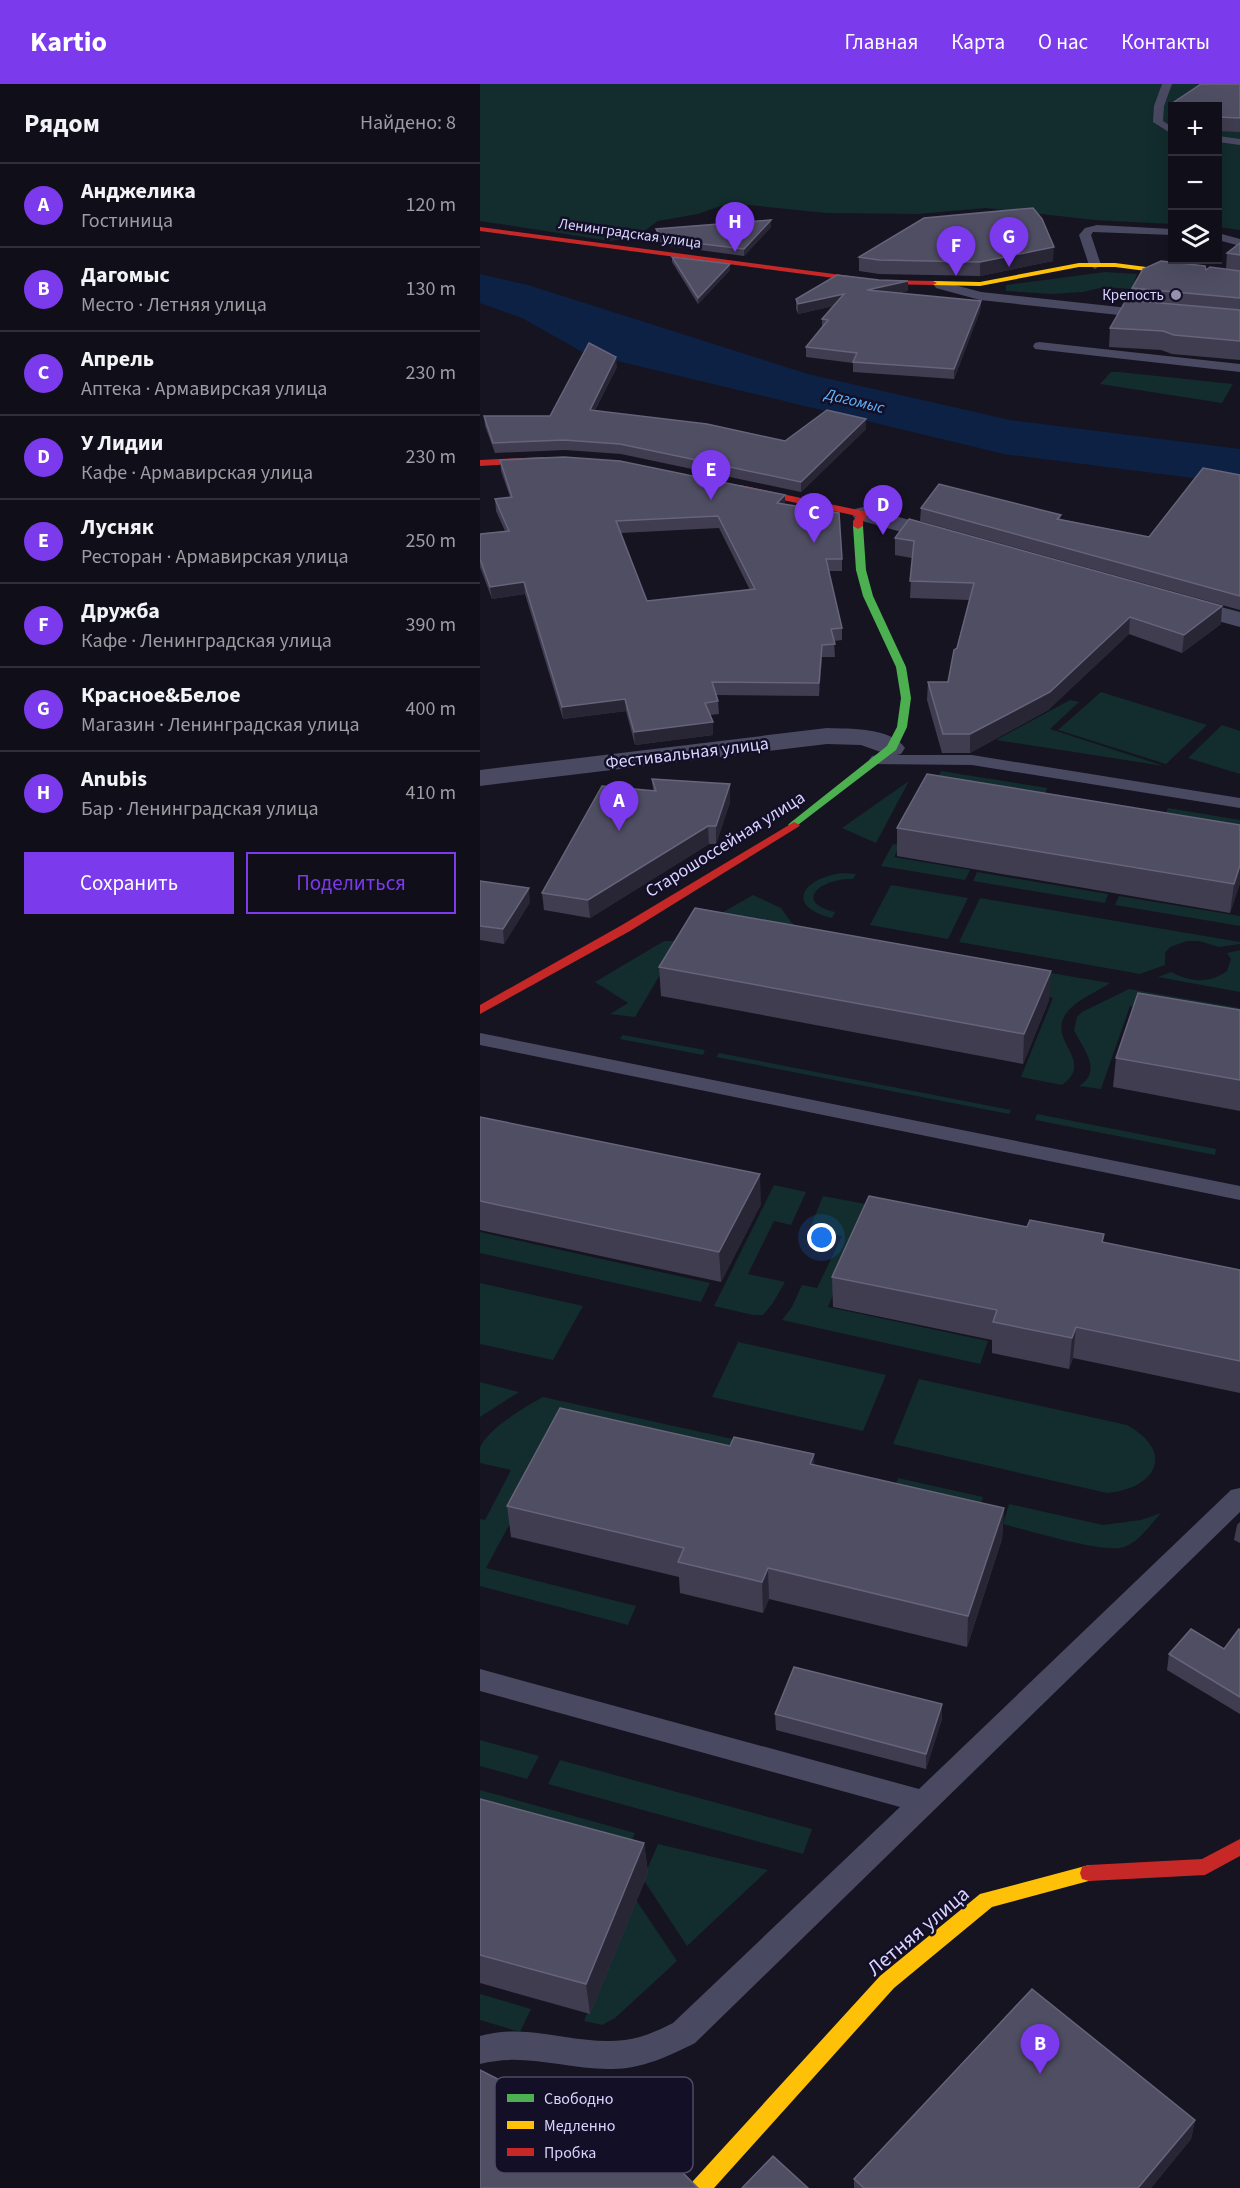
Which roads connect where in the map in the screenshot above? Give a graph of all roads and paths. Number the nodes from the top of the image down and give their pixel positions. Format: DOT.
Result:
graph roads {
  1 [pos="1167,84"];
  2 [pos="1168,128"];
  3 [pos="1222,140"];
  4 [pos="1240,142"];
  5 [pos="480,229"];
  6 [pos="1168,232"];
  7 [pos="1222,237"];
  8 [pos="1240,243"];
  9 [pos="1095,265"];
  10 [pos="1240,281"];
  11 [pos="940,285"];
  12 [pos="1158,315"];
  13 [pos="1039,346"];
  14 [pos="1240,368"];
  15 [pos="554,460"];
  16 [pos="480,463"];
  17 [pos="729,485"];
  18 [pos="863,514"];
  19 [pos="968,544"];
  20 [pos="1161,598"];
  21 [pos="1240,620"];
  22 [pos="885,754"];
  23 [pos="480,778"];
  24 [pos="1240,803"];
  25 [pos="480,1010"];
  26 [pos="480,1039"];
  27 [pos="1240,1193"];
  28 [pos="1240,1497"];
  29 [pos="480,1680"];
  30 [pos="924,1802"];
  31 [pos="1240,1847"];
  32 [pos="480,2050"];
  33 [pos="700,2188"];
  1 -- 2 [label="lane"];
  3 -- 4 [label="lane"];
  5 -- 11 [label="street, Ленинградская улица"];
  6 -- 9 [label="lane"];
  7 -- 8 [label="lane"];
  9 -- 10 [label="street, Ленинградская улица"];
  9 -- 11 [label="street, Ленинградская улица"];
  11 -- 12 [label="lane"];
  13 -- 14 [label="lane"];
  15 -- 16 [label="street"];
  17 -- 18 [label="street"];
  18 -- 19 [label="street"];
  18 -- 22 [label="street, Старошоссейная улица"];
  20 -- 21 [label="street"];
  22 -- 23 [label="street, Фестивальная улица"];
  22 -- 24 [label="lane"];
  22 -- 25 [label="street, Старошоссейная улица"];
  26 -- 27 [label="lane"];
  28 -- 30 [label="lane"];
  29 -- 30 [label="lane"];
  30 -- 32 [label="lane"];
  31 -- 33 [label="street, Летняя улица"];
}
